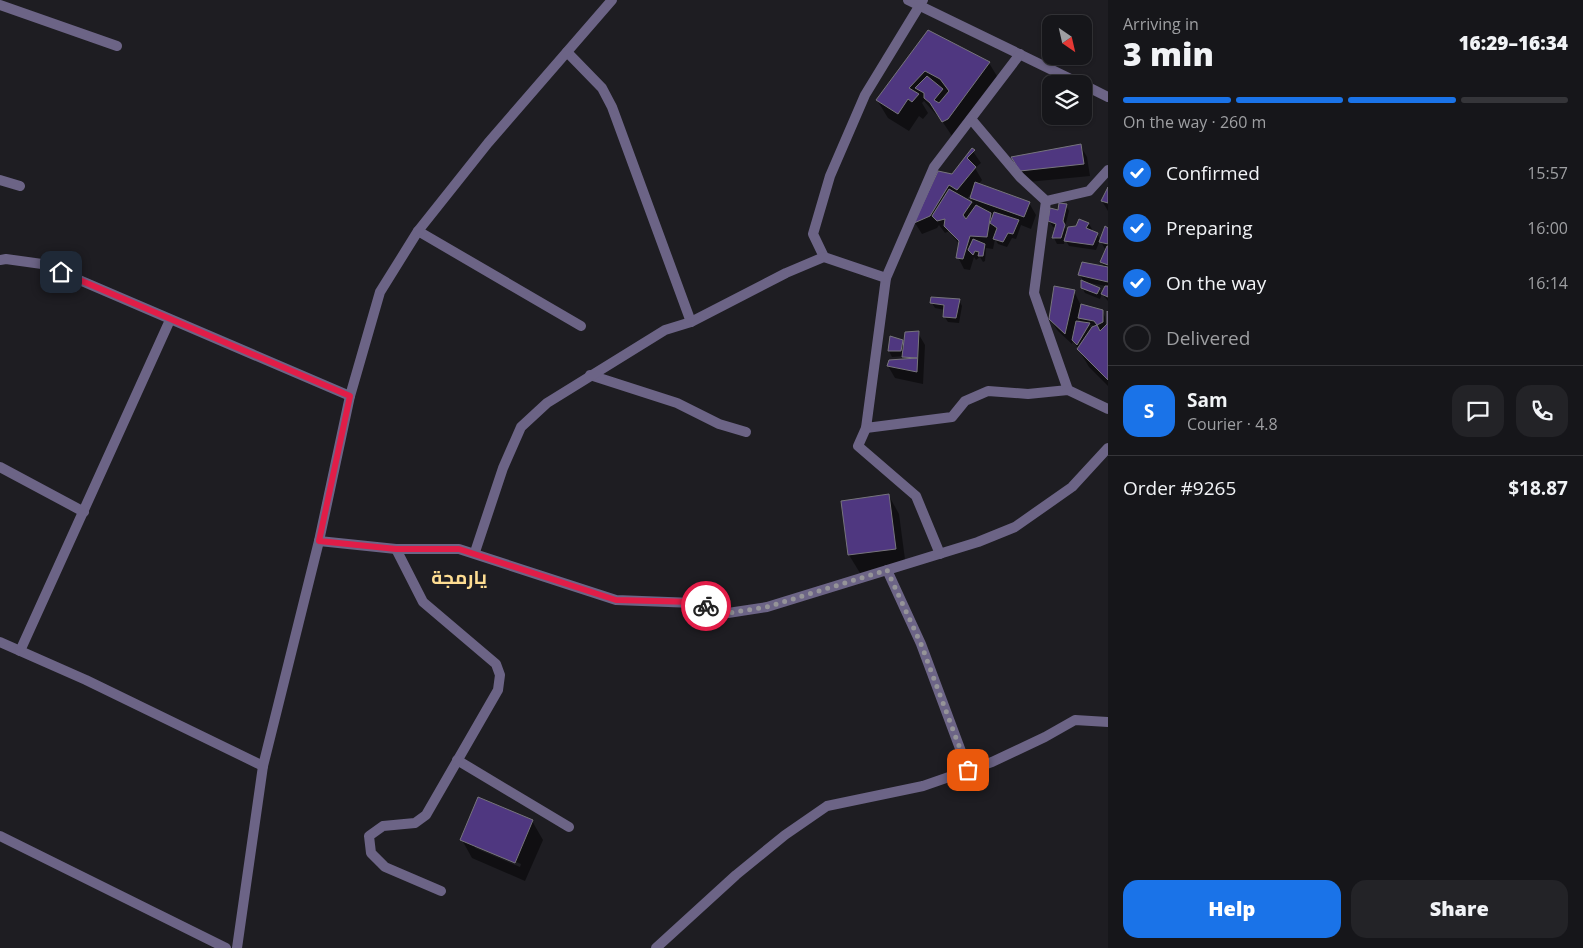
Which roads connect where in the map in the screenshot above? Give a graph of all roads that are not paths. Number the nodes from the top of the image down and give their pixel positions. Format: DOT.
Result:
graph roads {
  1 [pos="612,0"];
  2 [pos="908,0"];
  3 [pos="921,3"];
  4 [pos="0,5"];
  5 [pos="117,46"];
  6 [pos="567,52"];
  7 [pos="1020,54"];
  8 [pos="1063,75"];
  9 [pos="1092,89"];
  10 [pos="1108,97"];
  11 [pos="971,118"];
  12 [pos="1108,170"];
  13 [pos="0,180"];
  14 [pos="20,186"];
  15 [pos="1046,201"];
  16 [pos="418,231"];
  17 [pos="824,257"];
  18 [pos="0,260"];
  19 [pos="886,278"];
  20 [pos="170,320"];
  21 [pos="691,322"];
  22 [pos="581,326"];
  23 [pos="590,375"];
  24 [pos="1068,390"];
  25 [pos="350,396"];
  26 [pos="1108,409"];
  27 [pos="866,428"];
  28 [pos="746,432"];
  29 [pos="1108,448"];
  30 [pos="0,467"];
  31 [pos="84,512"];
  32 [pos="319,541"];
  33 [pos="396,549"];
  34 [pos="474,552"];
  35 [pos="940,554"];
  36 [pos="887,570"];
  37 [pos="0,642"];
  38 [pos="20,651"];
  39 [pos="1108,722"];
  40 [pos="457,760"];
  41 [pos="263,766"];
  42 [pos="968,770"];
  43 [pos="568,827"];
  44 [pos="0,836"];
  45 [pos="441,891"];
  46 [pos="226,948"];
  47 [pos="237,948"];
  48 [pos="656,948"];
  1 -- 6 [label="street"];
  2 -- 3 [label="street"];
  3 -- 7 [label="street"];
  3 -- 17 [label="street"];
  4 -- 5 [label="street"];
  6 -- 16 [label="street"];
  6 -- 21 [label="street"];
  7 -- 8 [label="street"];
  7 -- 11 [label="street"];
  9 -- 10 [label="street"];
  11 -- 15 [label="street"];
  11 -- 19 [label="street"];
  12 -- 15 [label="street"];
  13 -- 14 [label="street"];
  15 -- 24 [label="street"];
  16 -- 22 [label="street"];
  16 -- 25 [label="street"];
  17 -- 19 [label="street"];
  17 -- 21 [label="street"];
  18 -- 20 [label="street"];
  19 -- 27 [label="street"];
  20 -- 25 [label="street"];
  20 -- 31 [label="street"];
  21 -- 23 [label="street"];
  23 -- 28 [label="street"];
  23 -- 34 [label="street"];
  24 -- 26 [label="street"];
  24 -- 27 [label="street"];
  25 -- 32 [label="street"];
  27 -- 35 [label="street"];
  29 -- 35 [label="street"];
  30 -- 31 [label="street"];
  31 -- 38 [label="street"];
  32 -- 33 [label="street"];
  32 -- 41 [label="street"];
  33 -- 34 [label="street"];
  33 -- 40 [label="street"];
  34 -- 36 [label="street"];
  35 -- 36 [label="street"];
  36 -- 42 [label="street"];
  37 -- 38 [label="street"];
  38 -- 41 [label="street"];
  39 -- 42 [label="street"];
  40 -- 43 [label="street"];
  40 -- 45 [label="street"];
  41 -- 47 [label="street"];
  42 -- 48 [label="street"];
  44 -- 46 [label="street"];
}
